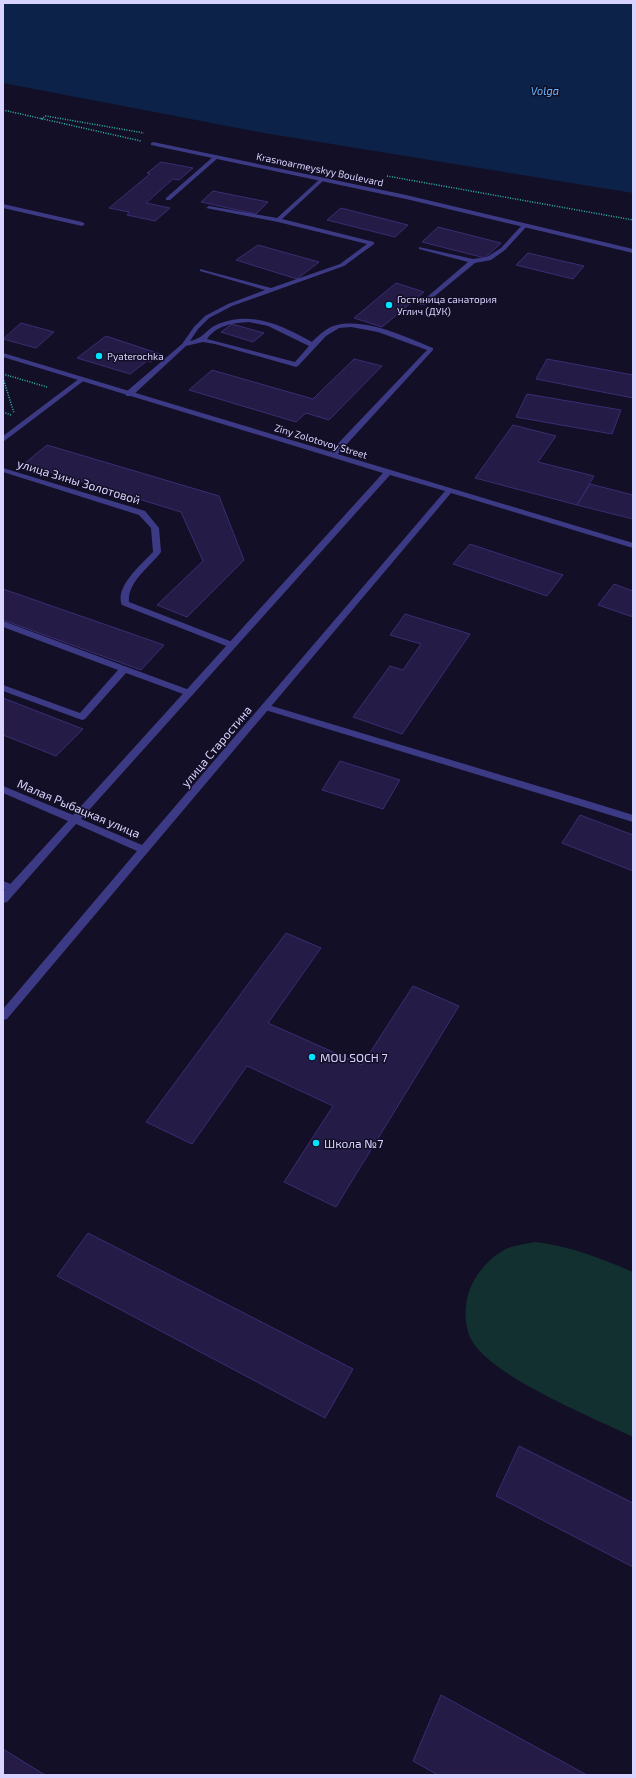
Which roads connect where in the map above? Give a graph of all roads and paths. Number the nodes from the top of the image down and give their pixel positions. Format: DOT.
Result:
graph roads {
  1 [pos="3,110"];
  2 [pos="40,119"];
  3 [pos="145,134"];
  4 [pos="153,144"];
  5 [pos="216,158"];
  6 [pos="385,176"];
  7 [pos="321,180"];
  8 [pos="168,199"];
  9 [pos="3,206"];
  10 [pos="209,208"];
  11 [pos="278,220"];
  12 [pos="633,220"];
  13 [pos="82,224"];
  14 [pos="524,225"];
  15 [pos="421,248"];
  16 [pos="633,251"];
  17 [pos="473,261"];
  18 [pos="202,270"];
  19 [pos="270,290"];
  20 [pos="422,304"];
  21 [pos="203,340"];
  22 [pos="184,345"];
  23 [pos="314,346"];
  24 [pos="3,356"];
  25 [pos="3,374"];
  26 [pos="3,378"];
  27 [pos="82,380"];
  28 [pos="65,392"];
  29 [pos="129,394"];
  30 [pos="14,416"];
  31 [pos="3,440"];
  32 [pos="332,455"];
  33 [pos="3,470"];
  34 [pos="388,472"];
  35 [pos="449,492"];
  36 [pos="633,546"];
  37 [pos="3,624"];
  38 [pos="232,645"];
  39 [pos="124,669"];
  40 [pos="3,688"];
  41 [pos="189,693"];
  42 [pos="265,707"];
  43 [pos="3,789"];
  44 [pos="633,819"];
  45 [pos="74,820"];
  46 [pos="144,850"];
  47 [pos="8,887"];
  48 [pos="3,899"];
  49 [pos="3,1016"];
  1 -- 2 [label="path"];
  2 -- 3 [label="path"];
  2 -- 4 [label="path"];
  4 -- 5 [label="street, Krasnoarmeyskyy Boulevard"];
  5 -- 7 [label="street, Krasnoarmeyskyy Boulevard"];
  5 -- 8 [label="street"];
  6 -- 12 [label="path"];
  7 -- 11 [label="street"];
  7 -- 14 [label="street, Krasnoarmeyskyy Boulevard"];
  9 -- 13 [label="street"];
  10 -- 11 [label="street"];
  11 -- 19 [label="street"];
  14 -- 16 [label="street, Krasnoarmeyskyy Boulevard"];
  14 -- 17 [label="street"];
  15 -- 17 [label="street"];
  17 -- 20 [label="street"];
  18 -- 19 [label="street"];
  19 -- 22 [label="street"];
  21 -- 22 [label="street"];
  21 -- 23 [label="street"];
  21 -- 23 [label="street"];
  22 -- 29 [label="street"];
  23 -- 32 [label="street"];
  24 -- 27 [label="street, Ziny Zolotovoy Street"];
  25 -- 28 [label="path"];
  26 -- 30 [label="path"];
  27 -- 28 [label="street"];
  27 -- 29 [label="street, Ziny Zolotovoy Street"];
  28 -- 31 [label="street"];
  29 -- 32 [label="street, Ziny Zolotovoy Street"];
  32 -- 34 [label="street, Ziny Zolotovoy Street"];
  33 -- 38 [label="street, улица Зины Золотовой"];
  34 -- 35 [label="street, Ziny Zolotovoy Street"];
  34 -- 38 [label="street"];
  35 -- 36 [label="street, Ziny Zolotovoy Street"];
  35 -- 42 [label="street, улица Старостина"];
  37 -- 39 [label="street"];
  38 -- 41 [label="street"];
  39 -- 40 [label="street"];
  39 -- 41 [label="street"];
  41 -- 45 [label="street"];
  42 -- 44 [label="street"];
  42 -- 46 [label="street, улица Старостина"];
  43 -- 45 [label="street, Малая Рыбацкая улица"];
  45 -- 46 [label="street, Малая Рыбацкая улица"];
  45 -- 47 [label="street"];
  46 -- 49 [label="street, улица Старостина"];
  47 -- 48 [label="street"];
}
